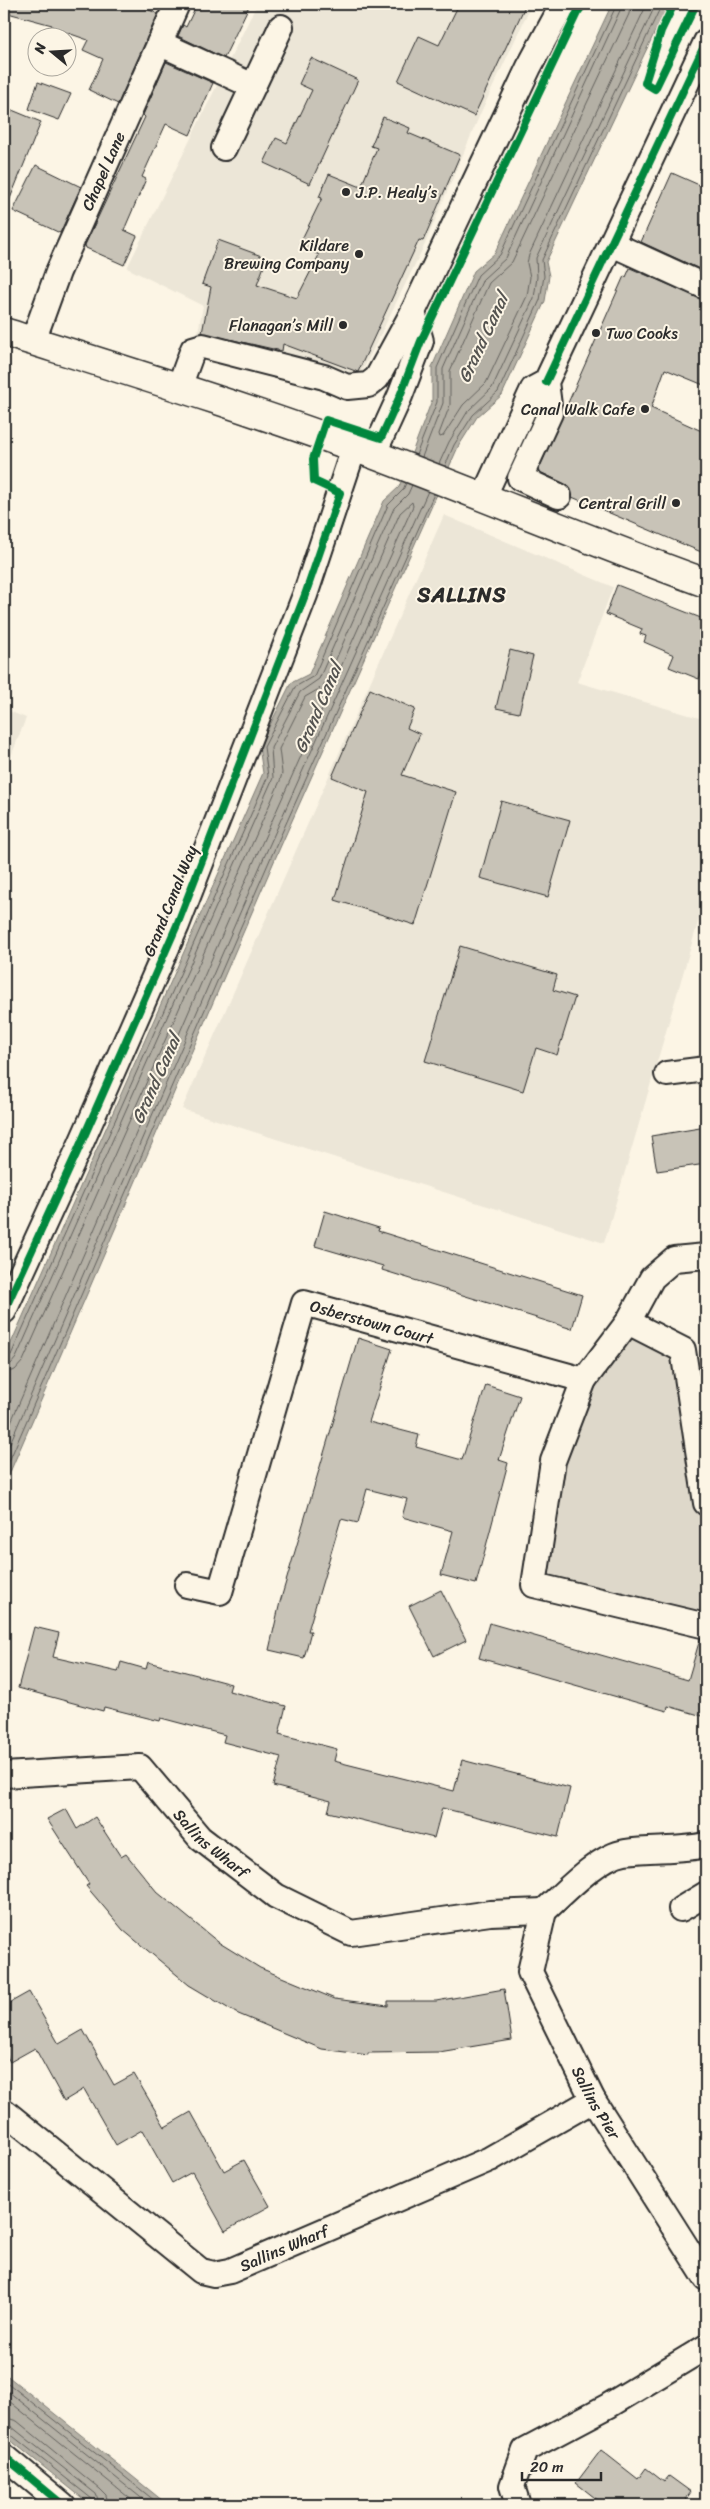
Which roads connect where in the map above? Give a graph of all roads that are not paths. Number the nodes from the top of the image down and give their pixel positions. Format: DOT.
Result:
graph roads {
  1 [pos="177,4"];
  2 [pos="563,4"];
  3 [pos="281,27"];
  4 [pos="706,42"];
  5 [pos="159,43"];
  6 [pos="254,86"];
  7 [pos="224,148"];
  8 [pos="612,244"];
  9 [pos="706,287"];
  10 [pos="413,312"];
  11 [pos="4,332"];
  12 [pos="33,341"];
  13 [pos="546,382"];
  14 [pos="178,387"];
  15 [pos="373,455"];
  16 [pos="484,496"];
  17 [pos="559,496"];
  18 [pos="706,583"];
  19 [pos="706,1069"];
  20 [pos="666,1074"];
  21 [pos="706,1256"];
  22 [pos="4,1311"];
  23 [pos="628,1322"];
  24 [pos="584,1380"];
  25 [pos="706,1503"];
  26 [pos="187,1585"];
  27 [pos="706,1626"];
  28 [pos="4,1775"];
  29 [pos="706,1845"];
  30 [pos="706,1894"];
  31 [pos="681,1909"];
  32 [pos="544,1911"];
  33 [pos="593,2100"];
  34 [pos="4,2111"];
  35 [pos="706,2278"];
  36 [pos="706,2347"];
  37 [pos="4,2456"];
  38 [pos="64,2505"];
  39 [pos="518,2505"];
  1 -- 5 [label="street, Chapel Lane"];
  2 -- 10 [label="street"];
  3 -- 6 [label="street"];
  4 -- 8 [label="street"];
  5 -- 6 [label="street"];
  5 -- 12 [label="street, Chapel Lane"];
  6 -- 7 [label="street"];
  8 -- 9 [label="street"];
  8 -- 13 [label="street"];
  10 -- 14 [label="street"];
  10 -- 15 [label="street, Grand Canal Way"];
  11 -- 12 [label="street"];
  12 -- 14 [label="street"];
  13 -- 16 [label="street"];
  13 -- 17 [label="street"];
  14 -- 15 [label="street"];
  15 -- 16 [label="street"];
  15 -- 22 [label="street, Grand Canal Way"];
  16 -- 18 [label="street"];
  19 -- 20 [label="street"];
  21 -- 23 [label="street"];
  23 -- 24 [label="street"];
  23 -- 25 [label="street"];
  24 -- 26 [label="street, Osberstown Court"];
  24 -- 27 [label="street"];
  28 -- 32 [label="street, Sallins Wharf"];
  29 -- 32 [label="street"];
  30 -- 31 [label="street"];
  32 -- 33 [label="street, Sallins Pier"];
  33 -- 34 [label="street, Sallins Wharf"];
  33 -- 35 [label="street, Sallins Pier"];
  36 -- 39 [label="street"];
  37 -- 38 [label="street"];
}
